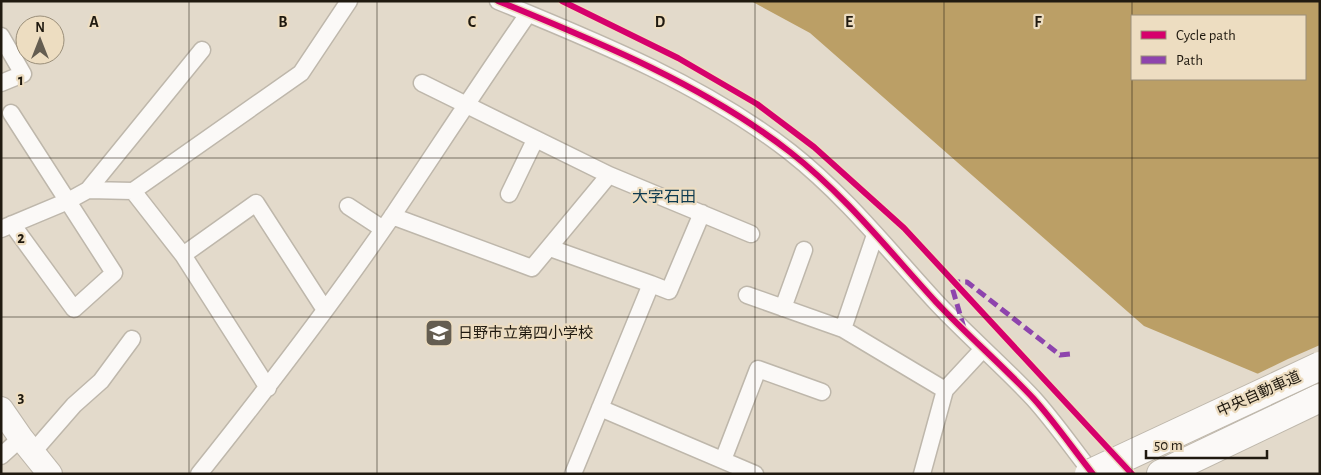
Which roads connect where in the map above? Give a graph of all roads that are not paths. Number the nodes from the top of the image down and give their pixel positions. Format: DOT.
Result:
graph roads {
  1 [pos="349,1"];
  2 [pos="498,1"];
  3 [pos="528,14"];
  4 [pos="1,36"];
  5 [pos="202,50"];
  6 [pos="1,83"];
  7 [pos="422,83"];
  8 [pos="465,105"];
  9 [pos="11,113"];
  10 [pos="535,140"];
  11 [pos="608,175"];
  12 [pos="88,190"];
  13 [pos="133,191"];
  14 [pos="509,194"];
  15 [pos="68,201"];
  16 [pos="348,206"];
  17 [pos="702,213"];
  18 [pos="388,223"];
  19 [pos="7,226"];
  20 [pos="751,234"];
  21 [pos="875,235"];
  22 [pos="550,248"];
  23 [pos="804,250"];
  24 [pos="183,255"];
  25 [pos="651,284"];
  26 [pos="747,295"];
  27 [pos="783,308"];
  28 [pos="325,310"];
  29 [pos="843,329"];
  30 [pos="132,339"];
  31 [pos="983,350"];
  32 [pos="1320,366"];
  33 [pos="268,388"];
  34 [pos="945,390"];
  35 [pos="822,392"];
  36 [pos="1320,398"];
  37 [pos="600,408"];
  38 [pos="1,409"];
  39 [pos="27,445"];
  40 [pos="1,456"];
  41 [pos="723,460"];
  42 [pos="50,474"];
  43 [pos="199,474"];
  44 [pos="573,474"];
  45 [pos="754,474"];
  46 [pos="922,474"];
  47 [pos="1089,474"];
  48 [pos="1093,474"];
  49 [pos="1161,474"];
  1 -- 13 [label="street"];
  2 -- 3 [label="street"];
  3 -- 8 [label="street"];
  3 -- 21 [label="street"];
  4 -- 6 [label="street"];
  5 -- 12 [label="street"];
  7 -- 8 [label="street"];
  8 -- 10 [label="street"];
  8 -- 18 [label="street"];
  9 -- 15 [label="street"];
  10 -- 11 [label="street"];
  10 -- 14 [label="street"];
  11 -- 17 [label="street"];
  11 -- 22 [label="street"];
  12 -- 13 [label="street"];
  12 -- 15 [label="street"];
  13 -- 24 [label="street"];
  15 -- 19 [label="street"];
  15 -- 19 [label="street"];
  16 -- 18 [label="street"];
  17 -- 20 [label="street"];
  17 -- 25 [label="street"];
  18 -- 22 [label="street"];
  18 -- 28 [label="street"];
  21 -- 29 [label="street"];
  21 -- 31 [label="street"];
  22 -- 25 [label="street"];
  23 -- 27 [label="street"];
  24 -- 28 [label="street"];
  24 -- 33 [label="street"];
  25 -- 37 [label="street"];
  26 -- 27 [label="street"];
  27 -- 29 [label="street"];
  28 -- 33 [label="street"];
  29 -- 34 [label="street"];
  30 -- 39 [label="street"];
  31 -- 34 [label="street"];
  31 -- 48 [label="street"];
  32 -- 47 [label="highway, 中央自動車道, bridge"];
  33 -- 43 [label="street"];
  34 -- 46 [label="street"];
  35 -- 41 [label="street"];
  36 -- 49 [label="highway, 中央自動車道"];
  37 -- 41 [label="street"];
  37 -- 44 [label="street"];
  38 -- 39 [label="main road"];
  39 -- 40 [label="street"];
  39 -- 42 [label="main road"];
  41 -- 45 [label="street"];
}
